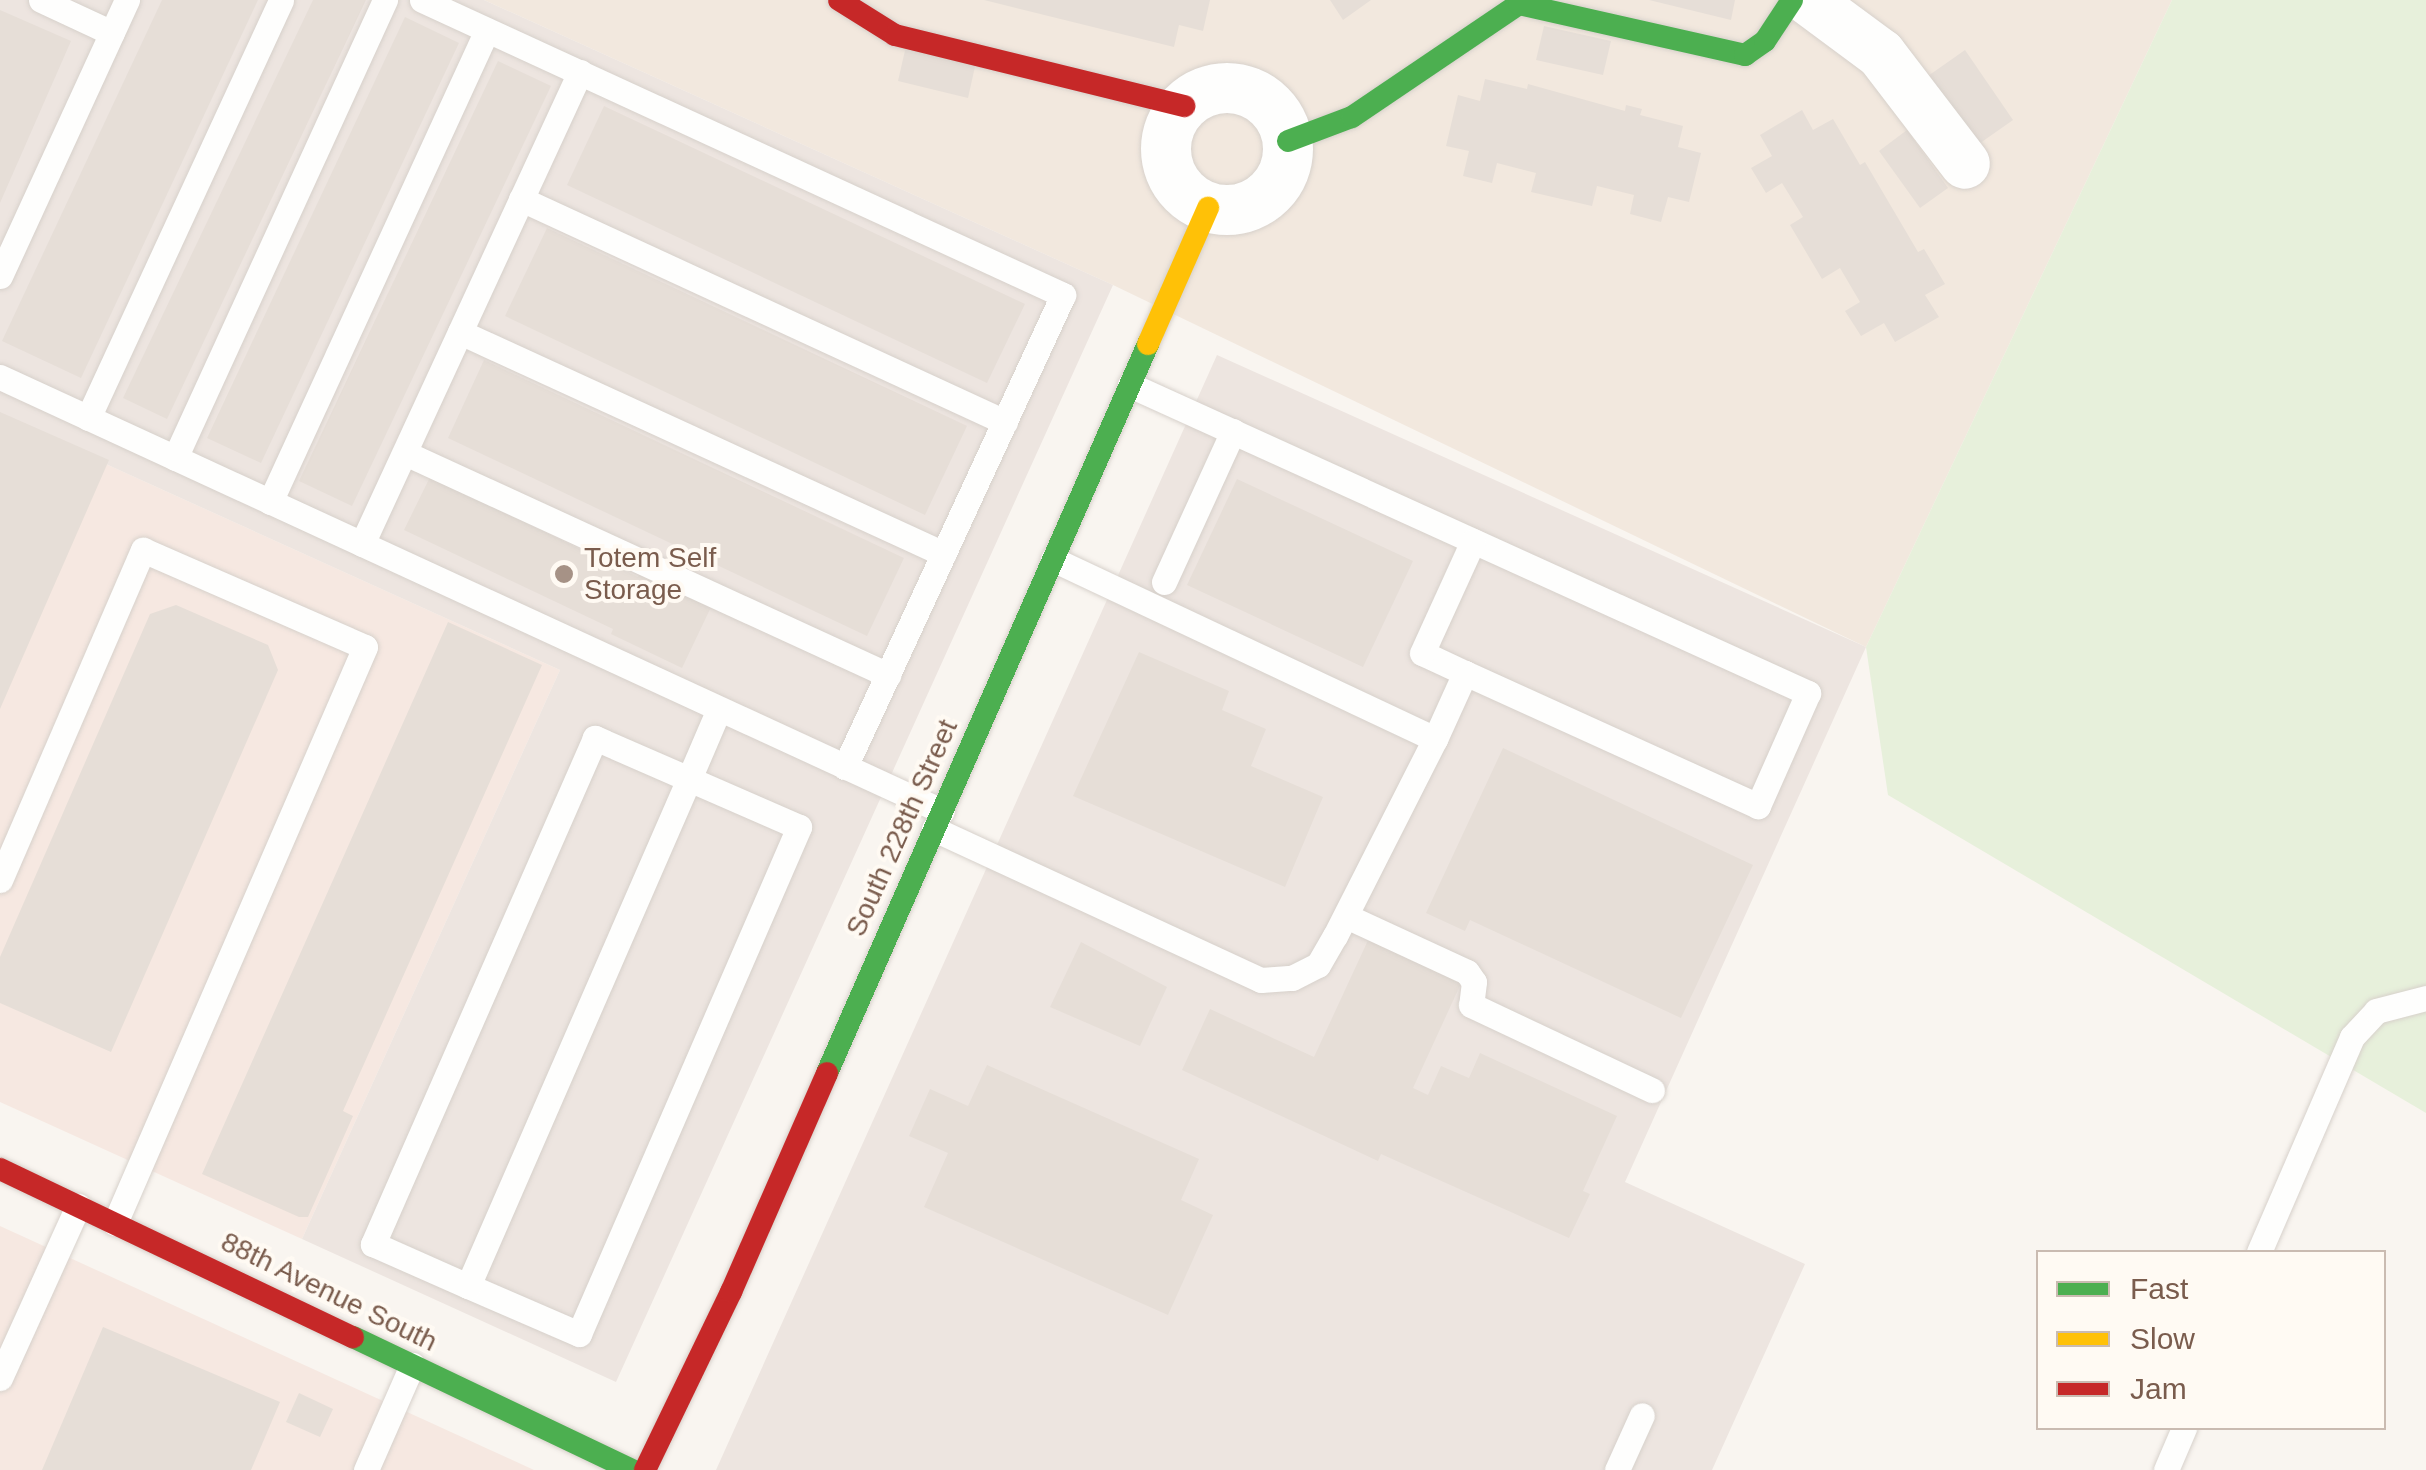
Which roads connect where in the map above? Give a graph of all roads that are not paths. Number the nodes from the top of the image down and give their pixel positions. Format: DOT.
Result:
graph roads {
  1 [pos="41,0"];
  2 [pos="127,0"];
  3 [pos="280,0"];
  4 [pos="385,0"];
  5 [pos="422,0"];
  6 [pos="839,0"];
  7 [pos="1792,0"];
  8 [pos="1808,0"];
  9 [pos="487,30"];
  10 [pos="112,33"];
  11 [pos="580,72"];
  12 [pos="1184,106"];
  13 [pos="1288,140"];
  14 [pos="1965,164"];
  15 [pos="521,199"];
  16 [pos="1208,208"];
  17 [pos="0,276"];
  18 [pos="460,332"];
  19 [pos="0,378"];
  20 [pos="1130,385"];
  21 [pos="88,418"];
  22 [pos="1005,422"];
  23 [pos="1233,431"];
  24 [pos="404,452"];
  25 [pos="175,458"];
  26 [pos="270,502"];
  27 [pos="1473,541"];
  28 [pos="362,544"];
  29 [pos="944,554"];
  30 [pos="1053,558"];
  31 [pos="1164,582"];
  32 [pos="1466,672"];
  33 [pos="888,675"];
  34 [pos="719,709"];
  35 [pos="1435,739"];
  36 [pos="846,767"];
  37 [pos="689,779"];
  38 [pos="938,820"];
  39 [pos="0,880"];
  40 [pos="1346,916"];
  41 [pos="2426,998"];
  42 [pos="1652,1090"];
  43 [pos="0,1169"];
  44 [pos="78,1206"];
  45 [pos="115,1224"];
  46 [pos="2260,1250"];
  47 [pos="468,1286"];
  48 [pos="412,1365"];
  49 [pos="0,1378"];
  50 [pos="1642,1415"];
  51 [pos="2183,1430"];
  52 [pos="366,1470"];
  53 [pos="632,1470"];
  54 [pos="646,1470"];
  55 [pos="1617,1470"];
  56 [pos="2166,1470"];
  1 -- 10 [label="lane"];
  2 -- 10 [label="lane"];
  3 -- 21 [label="lane"];
  4 -- 25 [label="lane"];
  5 -- 9 [label="lane"];
  6 -- 12 [label="street"];
  7 -- 13 [label="street"];
  8 -- 14 [label="street"];
  9 -- 11 [label="lane"];
  9 -- 26 [label="lane"];
  10 -- 17 [label="lane"];
  11 -- 15 [label="lane"];
  11 -- 22 [label="lane"];
  12 -- 13 [label="street"];
  12 -- 16 [label="street"];
  13 -- 16 [label="street"];
  15 -- 18 [label="lane"];
  15 -- 22 [label="lane"];
  16 -- 20 [label="street, South 228th Street"];
  18 -- 24 [label="lane"];
  18 -- 29 [label="lane"];
  19 -- 21 [label="lane"];
  20 -- 23 [label="lane"];
  20 -- 30 [label="street, South 228th Street"];
  21 -- 25 [label="lane"];
  22 -- 29 [label="lane"];
  23 -- 27 [label="lane"];
  23 -- 31 [label="lane"];
  24 -- 28 [label="lane"];
  24 -- 33 [label="lane"];
  25 -- 26 [label="lane"];
  26 -- 28 [label="lane"];
  27 -- 32 [label="lane"];
  27 -- 32 [label="lane"];
  28 -- 34 [label="lane"];
  29 -- 33 [label="lane"];
  30 -- 35 [label="lane"];
  30 -- 38 [label="street, South 228th Street"];
  32 -- 35 [label="lane"];
  33 -- 36 [label="lane"];
  34 -- 36 [label="lane"];
  34 -- 37 [label="lane"];
  35 -- 40 [label="lane"];
  36 -- 38 [label="lane"];
  37 -- 47 [label="lane"];
  37 -- 47 [label="lane"];
  37 -- 47 [label="lane"];
  38 -- 40 [label="lane"];
  38 -- 54 [label="street, South 228th Street"];
  39 -- 45 [label="lane"];
  40 -- 42 [label="lane"];
  41 -- 46 [label="lane"];
  43 -- 44 [label="street, 88th Avenue South"];
  44 -- 45 [label="street, 88th Avenue South"];
  44 -- 49 [label="lane"];
  45 -- 48 [label="street, 88th Avenue South"];
  48 -- 52 [label="lane"];
  48 -- 53 [label="street, 88th Avenue South"];
  50 -- 55 [label="lane"];
  51 -- 56 [label="lane"];
}
